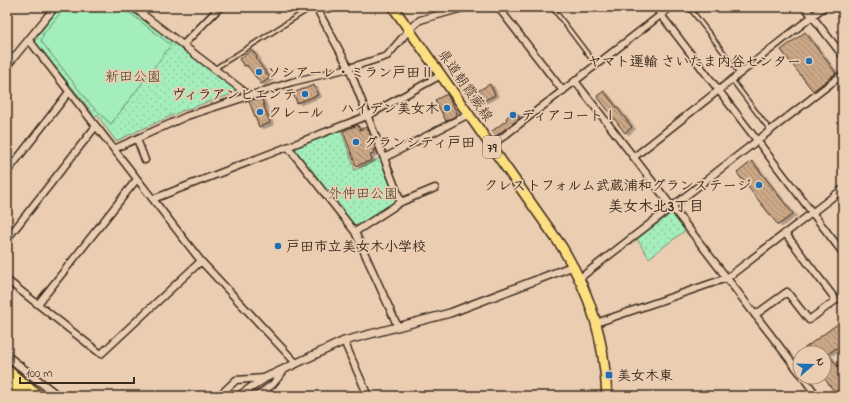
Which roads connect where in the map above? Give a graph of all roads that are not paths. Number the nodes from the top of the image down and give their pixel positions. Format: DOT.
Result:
graph roads {
  1 [pos="56,7"];
  2 [pos="134,7"];
  3 [pos="220,7"];
  4 [pos="312,7"];
  5 [pos="316,7"];
  6 [pos="393,7"];
  7 [pos="466,7"];
  8 [pos="498,7"];
  9 [pos="552,7"];
  10 [pos="655,7"];
  11 [pos="671,7"];
  12 [pos="689,7"];
  13 [pos="805,7"];
  14 [pos="824,7"];
  15 [pos="661,14"];
  16 [pos="813,16"];
  17 [pos="409,30"];
  18 [pos="29,40"];
  19 [pos="183,45"];
  20 [pos="843,56"];
  21 [pos="596,65"];
  22 [pos="7,66"];
  23 [pos="214,68"];
  24 [pos="349,68"];
  25 [pos="740,74"];
  26 [pos="843,74"];
  27 [pos="441,75"];
  28 [pos="732,80"];
  29 [pos="575,81"];
  30 [pos="563,91"];
  31 [pos="718,91"];
  32 [pos="70,92"];
  33 [pos="250,96"];
  34 [pos="469,114"];
  35 [pos="367,116"];
  36 [pos="96,126"];
  37 [pos="770,130"];
  38 [pos="136,139"];
  39 [pos="756,140"];
  40 [pos="491,146"];
  41 [pos="288,147"];
  42 [pos="114,149"];
  43 [pos="634,157"];
  44 [pos="384,158"];
  45 [pos="145,160"];
  46 [pos="7,172"];
  47 [pos="137,179"];
  48 [pos="435,188"];
  49 [pos="843,188"];
  50 [pos="153,199"];
  51 [pos="401,202"];
  52 [pos="672,206"];
  53 [pos="812,213"];
  54 [pos="355,232"];
  55 [pos="785,234"];
  56 [pos="7,239"];
  57 [pos="843,253"];
  58 [pos="201,261"];
  59 [pos="573,266"];
  60 [pos="580,278"];
  61 [pos="726,278"];
  62 [pos="7,280"];
  63 [pos="38,304"];
  64 [pos="755,315"];
  65 [pos="596,322"];
  66 [pos="398,327"];
  67 [pos="344,342"];
  68 [pos="7,356"];
  69 [pos="296,362"];
  70 [pos="792,363"];
  71 [pos="287,367"];
  72 [pos="7,371"];
  73 [pos="265,378"];
  74 [pos="7,379"];
  75 [pos="809,385"];
  76 [pos="7,387"];
  77 [pos="19,396"];
  78 [pos="28,396"];
  79 [pos="37,396"];
  80 [pos="58,396"];
  81 [pos="219,396"];
  82 [pos="239,396"];
  83 [pos="257,396"];
  84 [pos="368,396"];
  85 [pos="607,396"];
  86 [pos="817,396"];
  1 -- 18 [label="street"];
  2 -- 19 [label="street"];
  3 -- 19 [label="street"];
  4 -- 23 [label="lane"];
  5 -- 24 [label="street"];
  6 -- 17 [label="main road, 県道朝霞蕨線 / 79"];
  7 -- 17 [label="street"];
  8 -- 30 [label="street"];
  9 -- 21 [label="lane"];
  10 -- 15 [label="street"];
  11 -- 15 [label="street"];
  12 -- 25 [label="lane"];
  13 -- 16 [label="street"];
  14 -- 16 [label="street"];
  15 -- 21 [label="street"];
  15 -- 31 [label="street"];
  16 -- 20 [label="street"];
  16 -- 25 [label="street"];
  17 -- 24 [label="street"];
  17 -- 27 [label="main road, 県道朝霞蕨線 / 79"];
  18 -- 22 [label="street"];
  18 -- 32 [label="street"];
  19 -- 23 [label="street"];
  21 -- 29 [label="street"];
  23 -- 33 [label="street"];
  24 -- 33 [label="street"];
  24 -- 35 [label="street"];
  25 -- 28 [label="street"];
  26 -- 37 [label="street"];
  27 -- 34 [label="main road, 県道朝霞蕨線 / 79"];
  27 -- 35 [label="street"];
  28 -- 31 [label="street"];
  28 -- 37 [label="lane"];
  29 -- 30 [label="street"];
  29 -- 43 [label="street"];
  30 -- 40 [label="street"];
  31 -- 39 [label="street"];
  31 -- 43 [label="street"];
  32 -- 36 [label="street"];
  32 -- 46 [label="street"];
  33 -- 38 [label="street"];
  34 -- 40 [label="main road, 県道朝霞蕨線 / 79"];
  34 -- 44 [label="street"];
  35 -- 41 [label="street"];
  35 -- 44 [label="street"];
  36 -- 42 [label="street"];
  36 -- 56 [label="street"];
  37 -- 39 [label="street"];
  38 -- 42 [label="street"];
  38 -- 45 [label="street"];
  39 -- 52 [label="street"];
  39 -- 53 [label="street"];
  40 -- 59 [label="main road, 県道朝霞蕨線 / 79"];
  41 -- 50 [label="street"];
  41 -- 54 [label="street"];
  42 -- 47 [label="street"];
  43 -- 52 [label="street"];
  44 -- 51 [label="street"];
  47 -- 50 [label="street"];
  47 -- 63 [label="street"];
  48 -- 51 [label="street"];
  49 -- 53 [label="street"];
  50 -- 58 [label="street"];
  51 -- 54 [label="street"];
  52 -- 60 [label="street"];
  52 -- 61 [label="street"];
  53 -- 55 [label="street"];
  53 -- 57 [label="street"];
  54 -- 66 [label="street"];
  55 -- 61 [label="street"];
  55 -- 64 [label="street"];
  58 -- 63 [label="street"];
  58 -- 69 [label="street"];
  59 -- 60 [label="main road, 県道朝霞蕨線 / 79"];
  59 -- 66 [label="street"];
  60 -- 65 [label="main road, 県道朝霞蕨線 / 79"];
  61 -- 64 [label="street"];
  61 -- 65 [label="street"];
  62 -- 63 [label="street"];
  64 -- 70 [label="street"];
  65 -- 85 [label="main road, 県道朝霞蕨線 / 79"];
  66 -- 67 [label="street"];
  67 -- 69 [label="street"];
  67 -- 84 [label="street"];
  68 -- 80 [label="street"];
  69 -- 71 [label="street"];
  71 -- 73 [label="street"];
  71 -- 83 [label="street"];
  72 -- 79 [label="highway"];
  73 -- 81 [label="street"];
  73 -- 82 [label="street"];
  74 -- 78 [label="highway"];
  75 -- 86 [label="street"];
  76 -- 77 [label="highway"];
}
